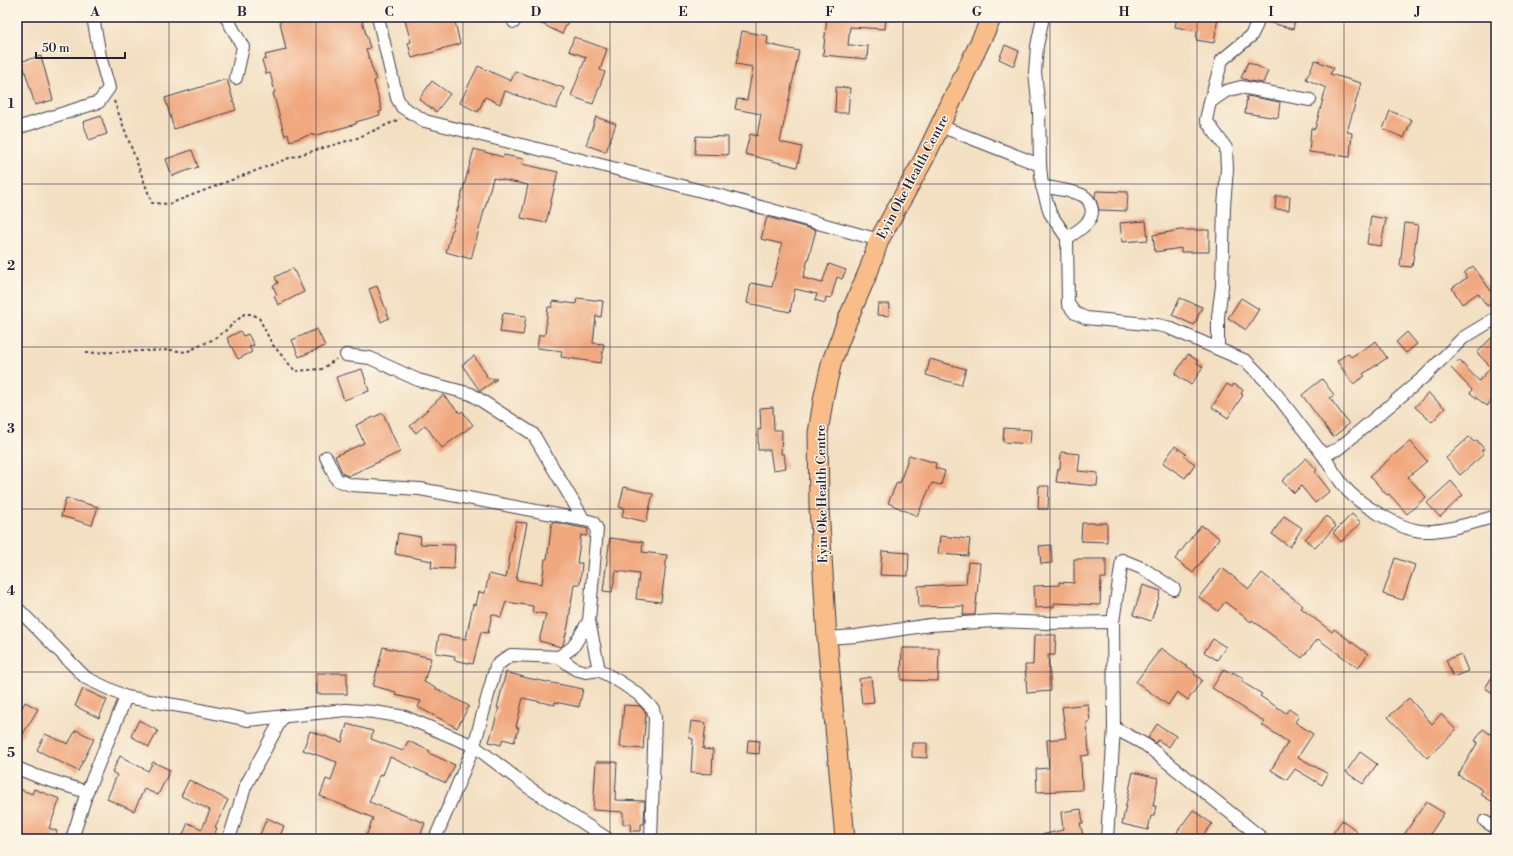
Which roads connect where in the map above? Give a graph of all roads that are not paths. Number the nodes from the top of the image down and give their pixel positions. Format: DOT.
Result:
graph roads {
  1 [pos="93,17"];
  2 [pos="226,17"];
  3 [pos="378,17"];
  4 [pos="992,17"];
  5 [pos="1043,17"];
  6 [pos="1257,24"];
  7 [pos="236,78"];
  8 [pos="1310,100"];
  9 [pos="1210,102"];
  10 [pos="940,126"];
  11 [pos="17,128"];
  12 [pos="1040,165"];
  13 [pos="1042,186"];
  14 [pos="1067,238"];
  15 [pos="879,240"];
  16 [pos="1496,318"];
  17 [pos="1218,348"];
  18 [pos="346,355"];
  19 [pos="1322,455"];
  20 [pos="326,457"];
  21 [pos="1496,516"];
  22 [pos="584,520"];
  23 [pos="1174,589"];
  24 [pos="17,608"];
  25 [pos="589,621"];
  26 [pos="1113,622"];
  27 [pos="827,638"];
  28 [pos="559,657"];
  29 [pos="599,670"];
  30 [pos="126,698"];
  31 [pos="283,716"];
  32 [pos="1114,728"];
  33 [pos="474,746"];
  34 [pos="17,768"];
  35 [pos="87,792"];
  36 [pos="1486,821"];
  37 [pos="1496,828"];
  38 [pos="72,839"];
  39 [pos="229,839"];
  40 [pos="435,839"];
  41 [pos="608,839"];
  42 [pos="651,839"];
  43 [pos="845,839"];
  44 [pos="1107,839"];
  45 [pos="1263,839"];
  1 -- 11 [label="street"];
  2 -- 7 [label="street"];
  3 -- 15 [label="street"];
  4 -- 10 [label="main road, Eyin Oke Health Centre"];
  5 -- 12 [label="street"];
  6 -- 9 [label="street"];
  8 -- 9 [label="street"];
  9 -- 17 [label="street"];
  10 -- 12 [label="street"];
  10 -- 15 [label="main road, Eyin Oke Health Centre"];
  12 -- 13 [label="street"];
  13 -- 14 [label="street"];
  13 -- 14 [label="street"];
  14 -- 17 [label="street"];
  15 -- 27 [label="main road, Eyin Oke Health Centre"];
  16 -- 19 [label="street"];
  17 -- 19 [label="street"];
  18 -- 22 [label="street"];
  19 -- 21 [label="street"];
  20 -- 22 [label="street"];
  22 -- 25 [label="street"];
  23 -- 26 [label="street"];
  24 -- 30 [label="street"];
  25 -- 28 [label="street"];
  25 -- 29 [label="street"];
  26 -- 27 [label="street"];
  26 -- 32 [label="street"];
  27 -- 43 [label="main road, Eyin Oke Health Centre"];
  28 -- 29 [label="street"];
  28 -- 33 [label="street"];
  29 -- 42 [label="street"];
  30 -- 31 [label="street"];
  30 -- 35 [label="street"];
  31 -- 33 [label="street"];
  31 -- 39 [label="street"];
  32 -- 44 [label="street"];
  32 -- 45 [label="street"];
  33 -- 40 [label="street"];
  33 -- 41 [label="street"];
  34 -- 35 [label="street"];
  35 -- 38 [label="street"];
  36 -- 37 [label="street"];
}
